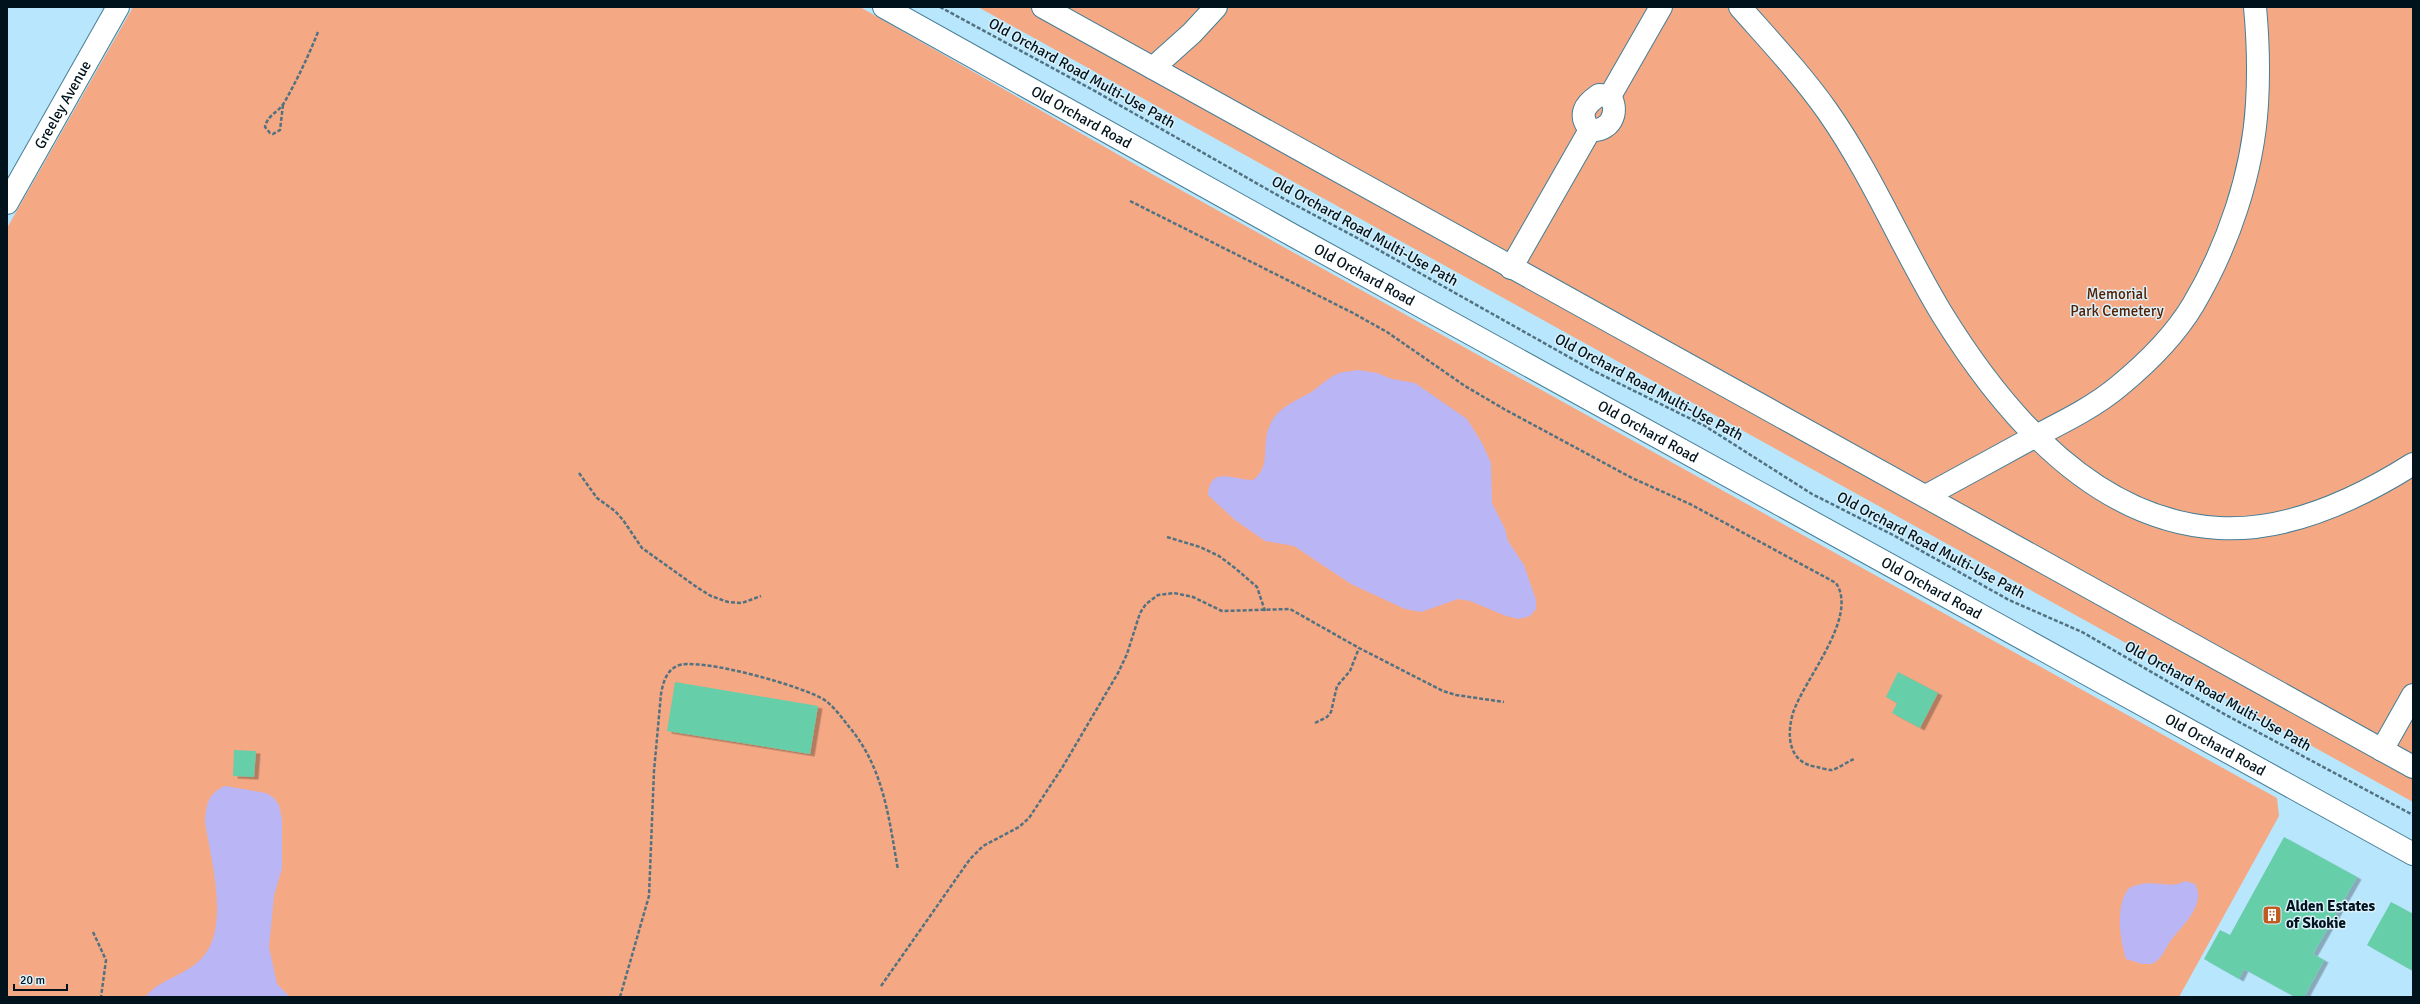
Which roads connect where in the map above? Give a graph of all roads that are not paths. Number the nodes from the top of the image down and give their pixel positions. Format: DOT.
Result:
graph roads {
  1 [pos="118,7"];
  2 [pos="884,7"];
  3 [pos="1044,7"];
  4 [pos="1216,7"];
  5 [pos="1661,7"];
  6 [pos="1740,7"];
  7 [pos="2255,7"];
  8 [pos="1153,68"];
  9 [pos="7,204"];
  10 [pos="1511,268"];
  11 [pos="2035,437"];
  12 [pos="2413,464"];
  13 [pos="1926,496"];
  14 [pos="2413,695"];
  15 [pos="2382,750"];
  16 [pos="2413,767"];
  17 [pos="2413,854"];
  1 -- 9 [label="main road, Greeley Avenue"];
  2 -- 17 [label="main road, Old Orchard Road"];
  3 -- 8 [label="main road"];
  4 -- 8 [label="main road"];
  5 -- 10 [label="main road"];
  6 -- 11 [label="main road"];
  7 -- 11 [label="main road"];
  8 -- 10 [label="main road"];
  10 -- 13 [label="main road"];
  11 -- 12 [label="main road"];
  11 -- 13 [label="main road"];
  13 -- 15 [label="main road"];
  14 -- 15 [label="main road"];
  15 -- 16 [label="main road"];
}
